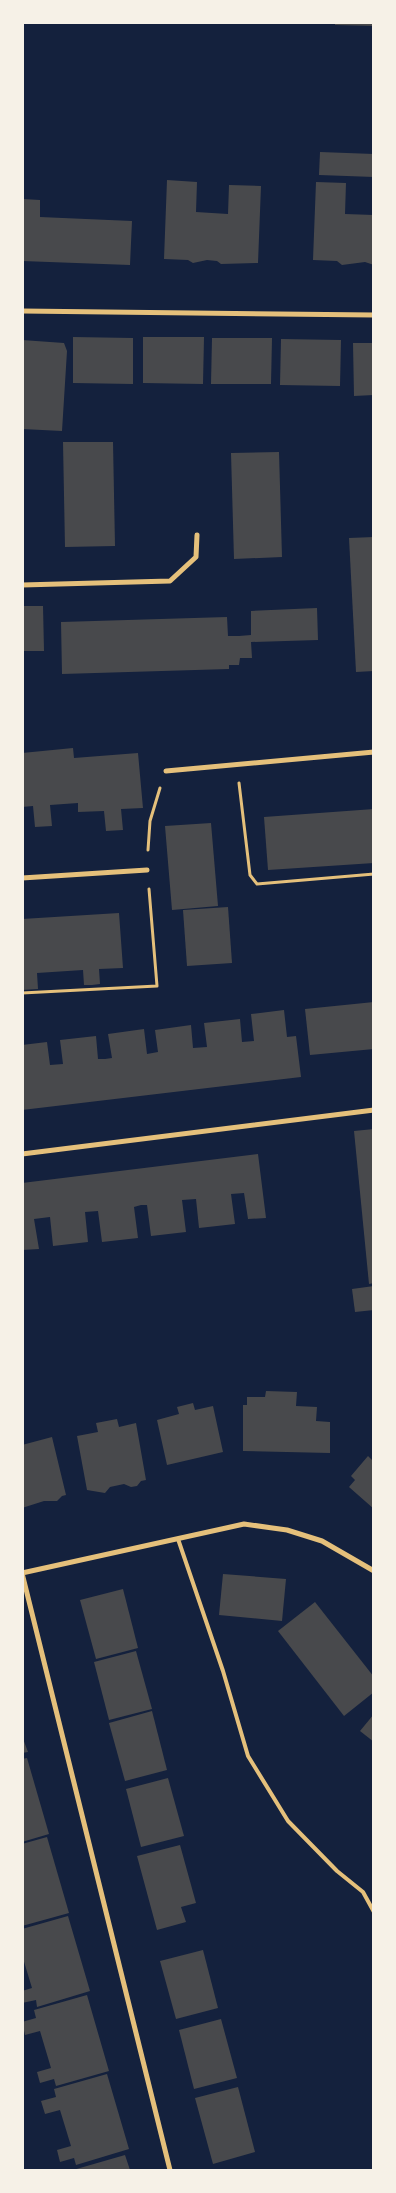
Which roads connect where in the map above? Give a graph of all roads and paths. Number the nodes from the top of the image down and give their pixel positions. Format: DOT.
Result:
graph roads {
  1 [pos="22,311"];
  2 [pos="374,315"];
  3 [pos="197,535"];
  4 [pos="22,585"];
  5 [pos="374,752"];
  6 [pos="237,765"];
  7 [pos="166,772"];
  8 [pos="148,870"];
  9 [pos="374,874"];
  10 [pos="22,878"];
  11 [pos="22,994"];
  12 [pos="374,1110"];
  13 [pos="22,1154"];
  14 [pos="178,1539"];
  15 [pos="374,1570"];
  16 [pos="22,1573"];
  17 [pos="374,1912"];
  18 [pos="170,2170"];
  1 -- 2 [label="street"];
  3 -- 4 [label="street"];
  5 -- 6 [label="street"];
  6 -- 7 [label="street"];
  6 -- 9 [label="path"];
  7 -- 8 [label="path"];
  8 -- 10 [label="street"];
  8 -- 11 [label="path"];
  12 -- 13 [label="street"];
  14 -- 15 [label="street"];
  14 -- 16 [label="street"];
  14 -- 17 [label="lane"];
  16 -- 18 [label="street"];
}
